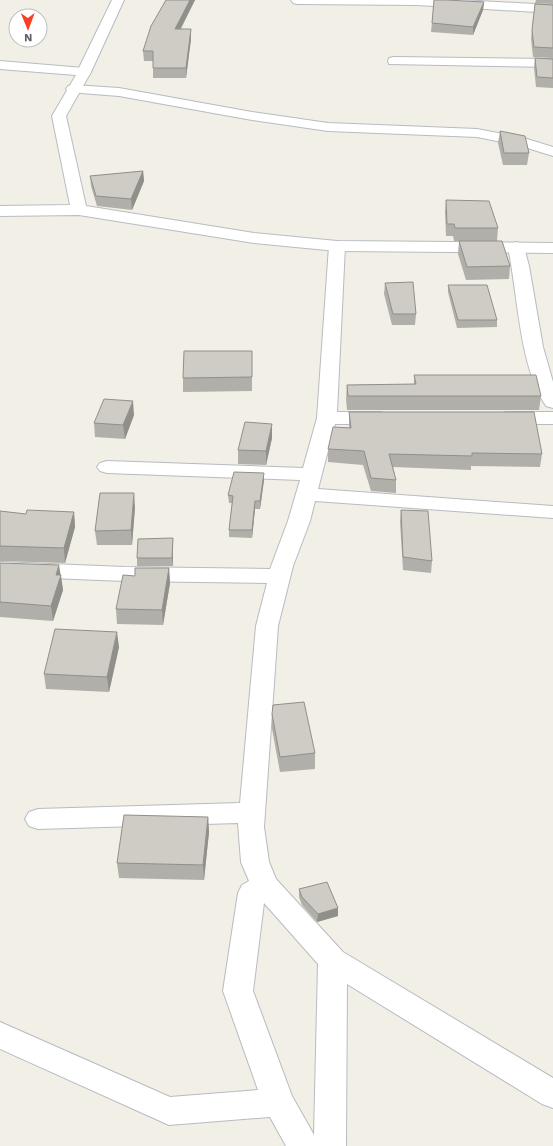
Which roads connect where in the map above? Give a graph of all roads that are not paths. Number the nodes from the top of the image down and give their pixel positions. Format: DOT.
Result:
graph roads {
  1 [pos="118,0"];
  2 [pos="297,0"];
  3 [pos="553,10"];
  4 [pos="394,61"];
  5 [pos="553,63"];
  6 [pos="0,65"];
  7 [pos="84,72"];
  8 [pos="74,89"];
  9 [pos="553,152"];
  10 [pos="79,210"];
  11 [pos="0,211"];
  12 [pos="337,246"];
  13 [pos="516,248"];
  14 [pos="553,248"];
  15 [pos="553,402"];
  16 [pos="327,418"];
  17 [pos="397,418"];
  18 [pos="491,418"];
  19 [pos="553,418"];
  20 [pos="106,467"];
  21 [pos="310,484"];
  22 [pos="553,512"];
  23 [pos="0,569"];
  24 [pos="279,576"];
  25 [pos="252,813"];
  26 [pos="38,818"];
  27 [pos="265,885"];
  28 [pos="334,960"];
  29 [pos="0,1035"];
  30 [pos="553,1094"];
  31 [pos="278,1102"];
  32 [pos="303,1146"];
  33 [pos="330,1146"];
  1 -- 7 [label="street"];
  2 -- 3 [label="street"];
  4 -- 5 [label="street"];
  6 -- 7 [label="street"];
  7 -- 8 [label="street"];
  8 -- 9 [label="street"];
  8 -- 10 [label="street"];
  10 -- 11 [label="street"];
  10 -- 12 [label="street"];
  12 -- 13 [label="street"];
  12 -- 16 [label="street"];
  13 -- 14 [label="street"];
  13 -- 15 [label="street"];
  16 -- 17 [label="street"];
  16 -- 21 [label="street"];
  18 -- 19 [label="street"];
  20 -- 21 [label="street"];
  21 -- 22 [label="street"];
  21 -- 24 [label="street"];
  23 -- 24 [label="street"];
  24 -- 25 [label="street"];
  25 -- 26 [label="street"];
  25 -- 27 [label="street"];
  27 -- 28 [label="street"];
  27 -- 31 [label="street"];
  28 -- 30 [label="street"];
  28 -- 33 [label="street"];
  29 -- 31 [label="street"];
  31 -- 32 [label="street"];
}
